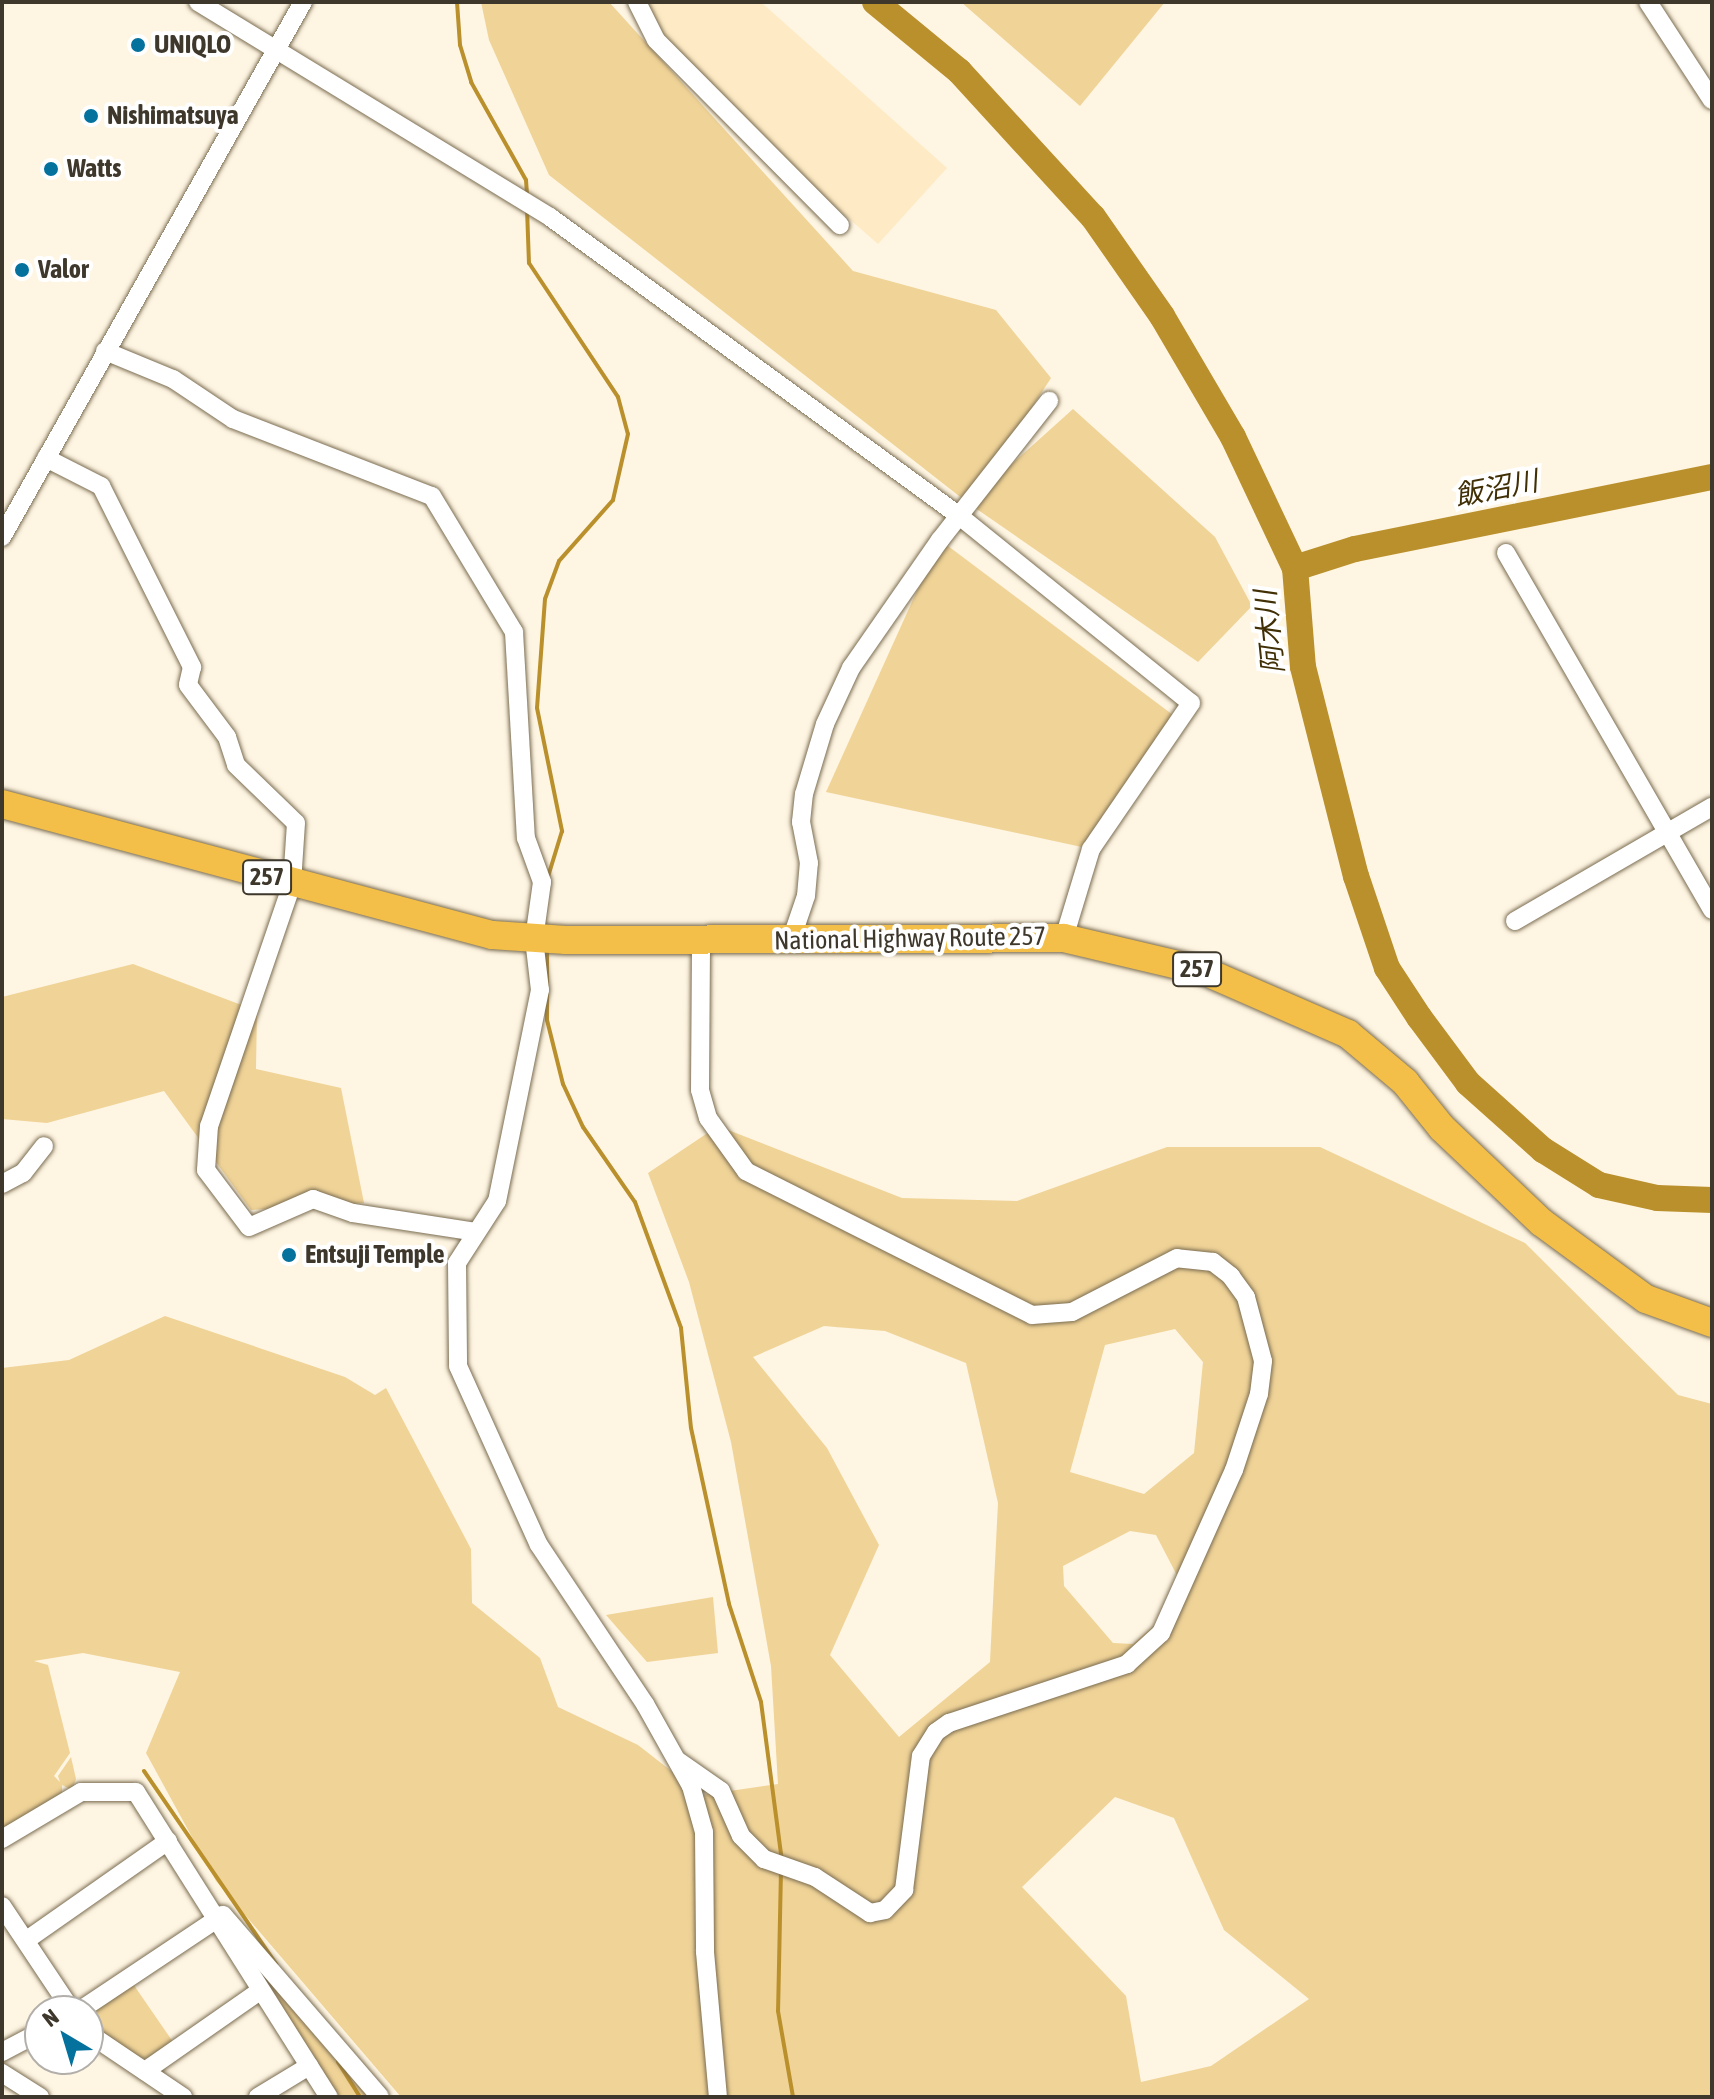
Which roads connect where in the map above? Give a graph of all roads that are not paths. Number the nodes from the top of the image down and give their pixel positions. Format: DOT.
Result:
graph roads {
  1 [pos="198,2"];
  2 [pos="303,2"];
  3 [pos="637,2"];
  4 [pos="1648,2"];
  5 [pos="277,49"];
  6 [pos="1712,100"];
  7 [pos="840,225"];
  8 [pos="105,351"];
  9 [pos="1049,401"];
  10 [pos="46,458"];
  11 [pos="958,515"];
  12 [pos="2,537"];
  13 [pos="1506,553"];
  14 [pos="2,804"];
  15 [pos="1712,807"];
  16 [pos="1668,834"];
  17 [pos="292,884"];
  18 [pos="1712,910"];
  19 [pos="1515,921"];
  20 [pos="1064,938"];
  21 [pos="534,939"];
  22 [pos="791,940"];
  23 [pos="701,941"];
  24 [pos="44,1146"];
  25 [pos="2,1184"];
  26 [pos="476,1232"];
  27 [pos="1712,1323"];
  28 [pos="678,1761"];
  29 [pos="2,1839"];
  30 [pos="168,1841"];
  31 [pos="2,1906"];
  32 [pos="216,1916"];
  33 [pos="28,1939"];
  34 [pos="261,1990"];
  35 [pos="62,1995"];
  36 [pos="102,1995"];
  37 [pos="24,2040"];
  38 [pos="104,2044"];
  39 [pos="2,2052"];
  40 [pos="309,2066"];
  41 [pos="145,2071"];
  42 [pos="2,2073"];
  43 [pos="40,2097"];
  44 [pos="183,2097"];
  45 [pos="258,2097"];
  46 [pos="329,2097"];
  47 [pos="380,2097"];
  48 [pos="718,2097"];
  1 -- 5 [label="street"];
  2 -- 5 [label="street"];
  3 -- 7 [label="street"];
  4 -- 6 [label="street"];
  5 -- 8 [label="street"];
  5 -- 11 [label="street"];
  8 -- 10 [label="street"];
  8 -- 21 [label="street"];
  9 -- 11 [label="street"];
  10 -- 12 [label="street"];
  10 -- 17 [label="street"];
  11 -- 20 [label="street"];
  11 -- 22 [label="street"];
  13 -- 16 [label="street"];
  14 -- 17 [label="highway, National Highway Route 257 / 257"];
  15 -- 16 [label="street"];
  16 -- 18 [label="street"];
  16 -- 19 [label="street"];
  17 -- 21 [label="highway, National Highway Route 257 / 257"];
  17 -- 26 [label="street"];
  20 -- 22 [label="highway, National Highway Route 257 / 257"];
  20 -- 27 [label="highway, National Highway Route 257 / 257"];
  21 -- 23 [label="highway, National Highway Route 257 / 257"];
  21 -- 26 [label="street"];
  22 -- 23 [label="highway, National Highway Route 257 / 257"];
  23 -- 28 [label="street"];
  24 -- 25 [label="street"];
  26 -- 28 [label="street"];
  28 -- 48 [label="street"];
  29 -- 30 [label="street"];
  30 -- 32 [label="street"];
  30 -- 33 [label="street"];
  31 -- 33 [label="street"];
  32 -- 34 [label="street"];
  32 -- 36 [label="street"];
  32 -- 47 [label="street"];
  33 -- 35 [label="street"];
  34 -- 40 [label="street"];
  34 -- 41 [label="street"];
  37 -- 39 [label="street"];
  38 -- 41 [label="street"];
  40 -- 45 [label="street"];
  40 -- 46 [label="street"];
  41 -- 44 [label="street"];
  42 -- 43 [label="street"];
}
